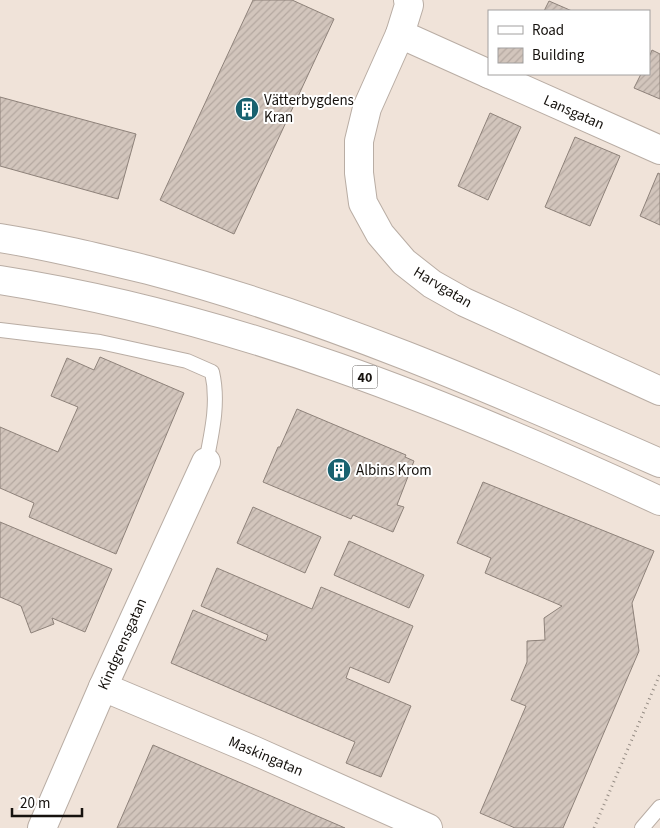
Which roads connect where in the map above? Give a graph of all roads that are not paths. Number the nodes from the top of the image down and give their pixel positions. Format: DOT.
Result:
graph roads {
  1 [pos="408,0"];
  2 [pos="400,34"];
  3 [pos="488,74"];
  4 [pos="491,75"];
  5 [pos="660,150"];
  6 [pos="0,238"];
  7 [pos="0,280"];
  8 [pos="0,330"];
  9 [pos="660,391"];
  10 [pos="206,462"];
  11 [pos="660,463"];
  12 [pos="660,501"];
  13 [pos="103,687"];
  14 [pos="660,807"];
  15 [pos="42,828"];
  16 [pos="428,828"];
  17 [pos="642,828"];
  1 -- 2 [label="main road, Harvgatan"];
  2 -- 3 [label="main road, Lansgatan"];
  2 -- 9 [label="main road, Harvgatan"];
  4 -- 5 [label="main road, Lansgatan"];
  6 -- 11 [label="main road, 40"];
  7 -- 12 [label="main road, 40"];
  8 -- 10 [label="lane"];
  10 -- 13 [label="main road, Kindgrensgatan"];
  13 -- 15 [label="main road, Kindgrensgatan"];
  13 -- 16 [label="main road, Maskingatan"];
  14 -- 17 [label="lane"];
}
